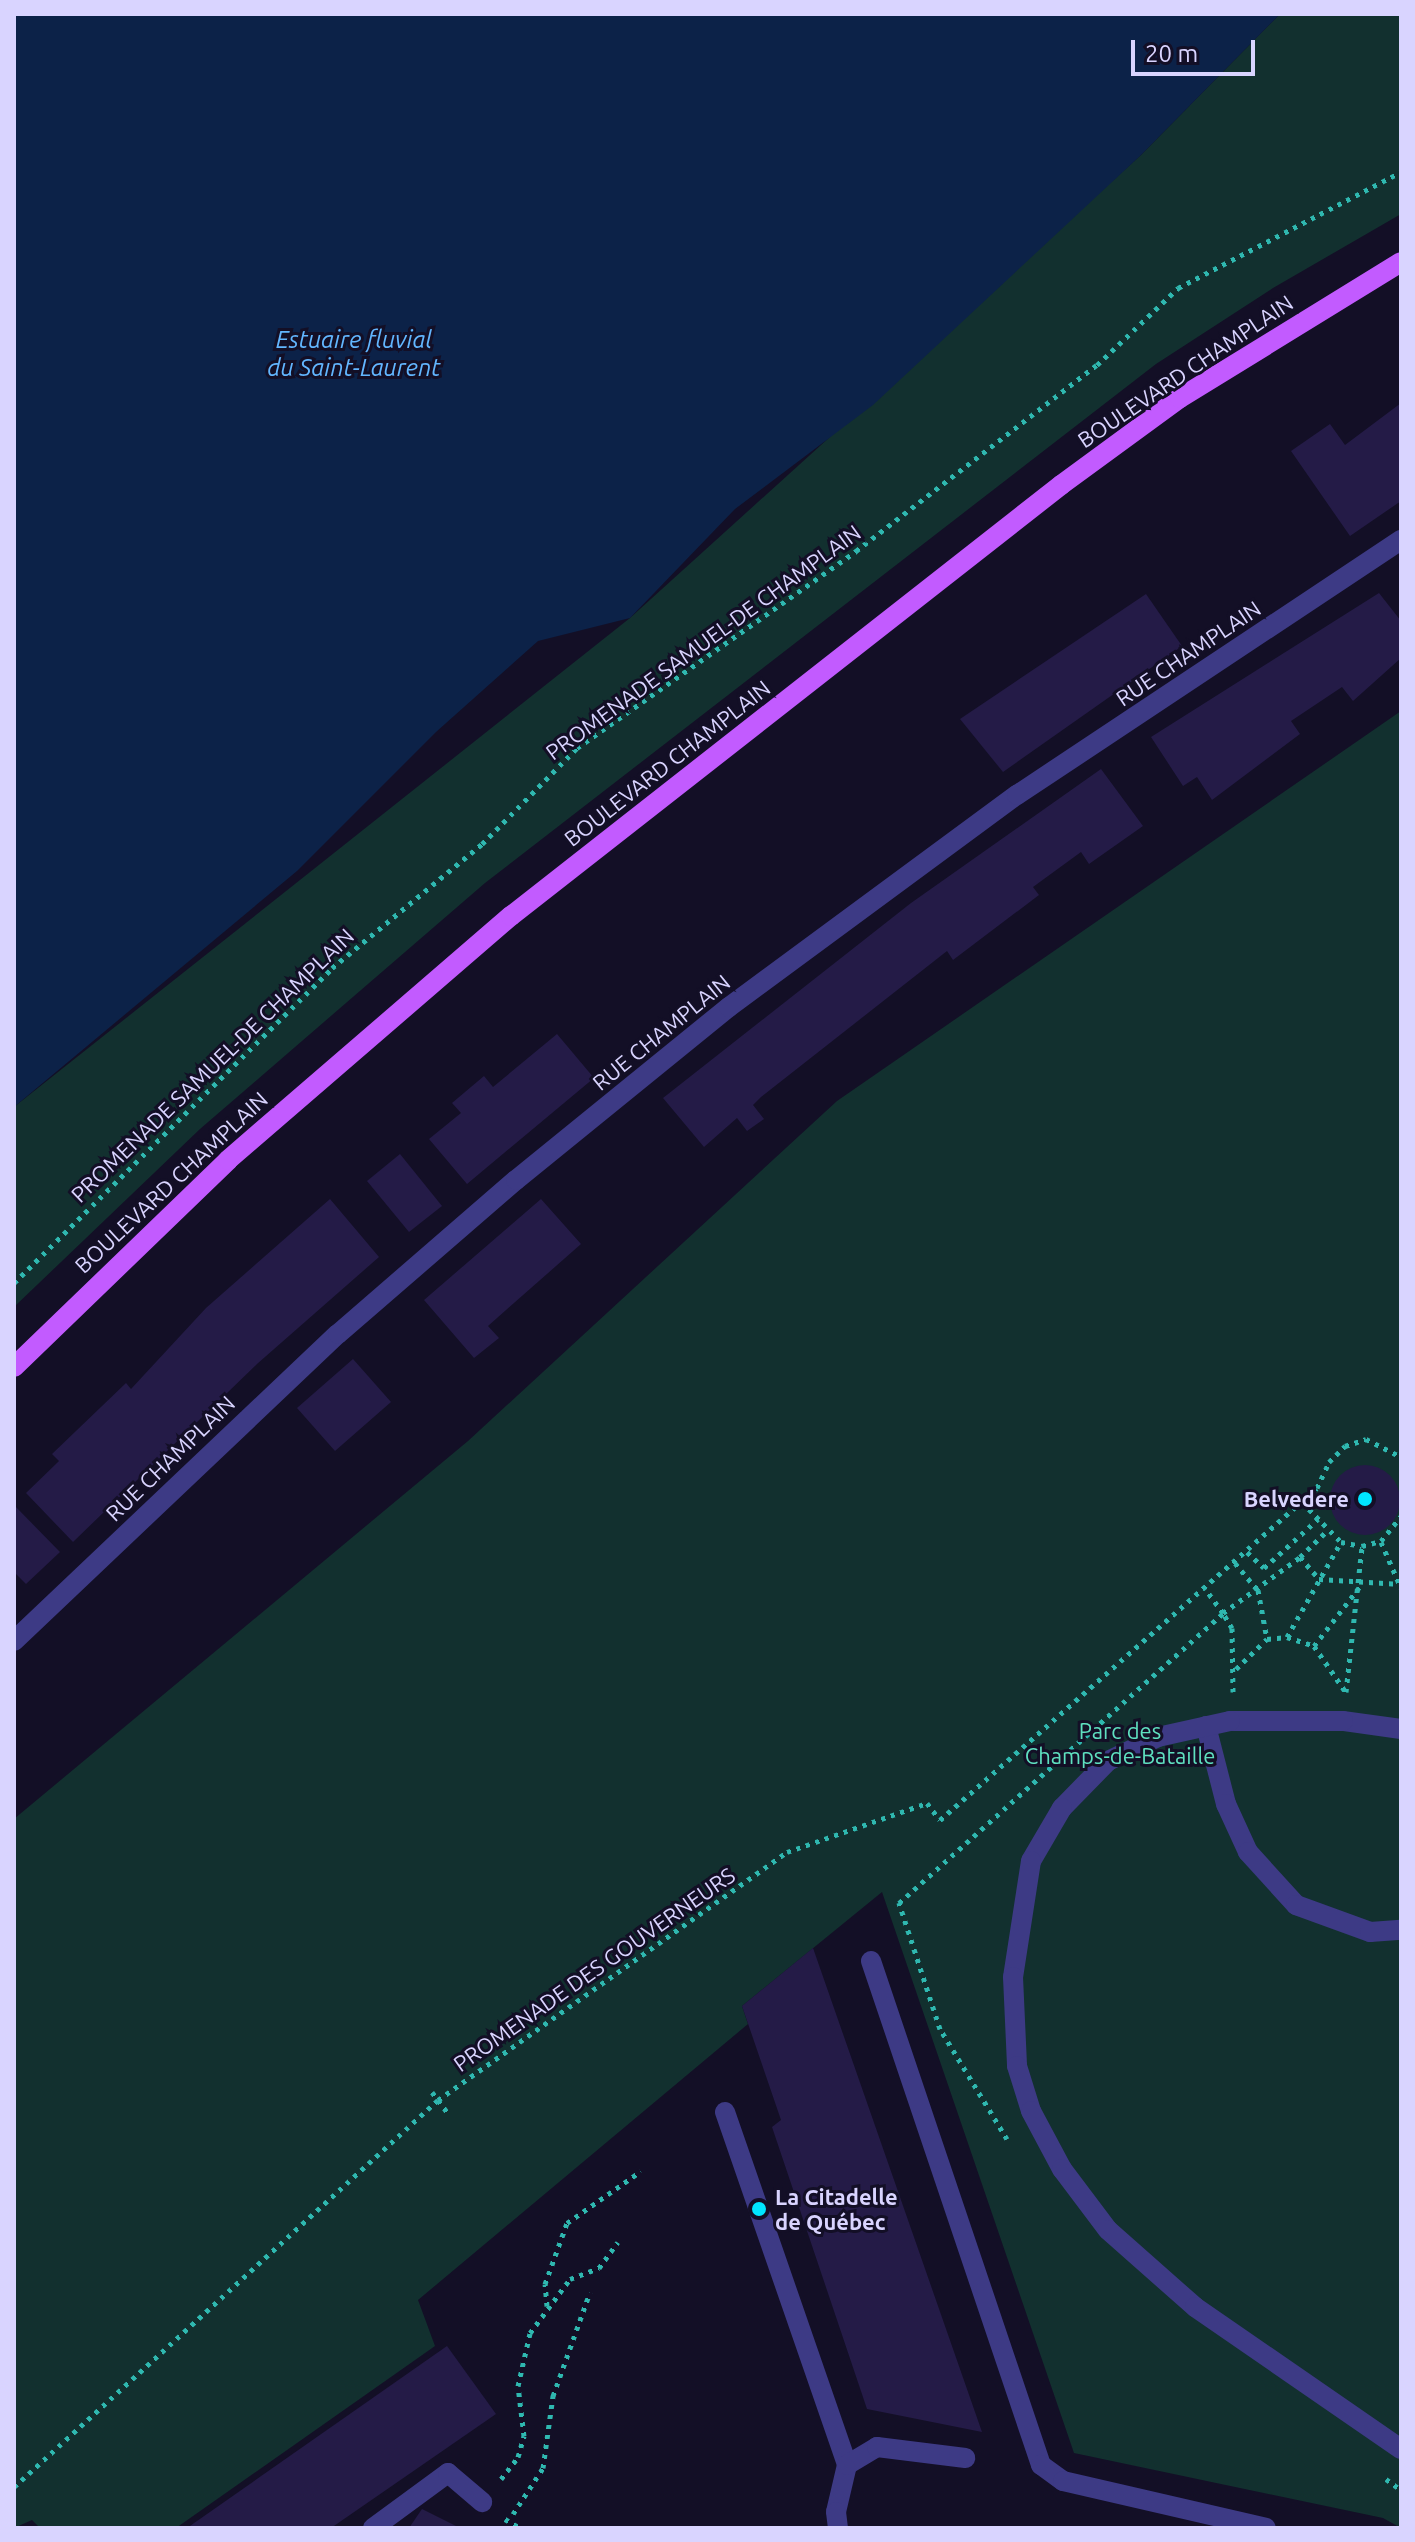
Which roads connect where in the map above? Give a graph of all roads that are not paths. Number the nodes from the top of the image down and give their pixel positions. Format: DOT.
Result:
graph roads {
  1 [pos="1401,262"];
  2 [pos="1401,540"];
  3 [pos="14,1367"];
  4 [pos="14,1641"];
  5 [pos="1206,1726"];
  6 [pos="1401,1729"];
  7 [pos="1401,1930"];
  8 [pos="871,1961"];
  9 [pos="725,2112"];
  10 [pos="1401,2449"];
  11 [pos="965,2458"];
  12 [pos="847,2465"];
  13 [pos="482,2502"];
  14 [pos="373,2528"];
  15 [pos="838,2528"];
  16 [pos="1266,2528"];
  1 -- 3 [label="main road, BOULEVARD CHAMPLAIN"];
  2 -- 4 [label="street, RUE CHAMPLAIN"];
  5 -- 6 [label="street"];
  5 -- 7 [label="street"];
  5 -- 10 [label="street"];
  8 -- 16 [label="street"];
  9 -- 12 [label="street"];
  11 -- 12 [label="street"];
  12 -- 15 [label="street"];
  13 -- 14 [label="street"];
}
